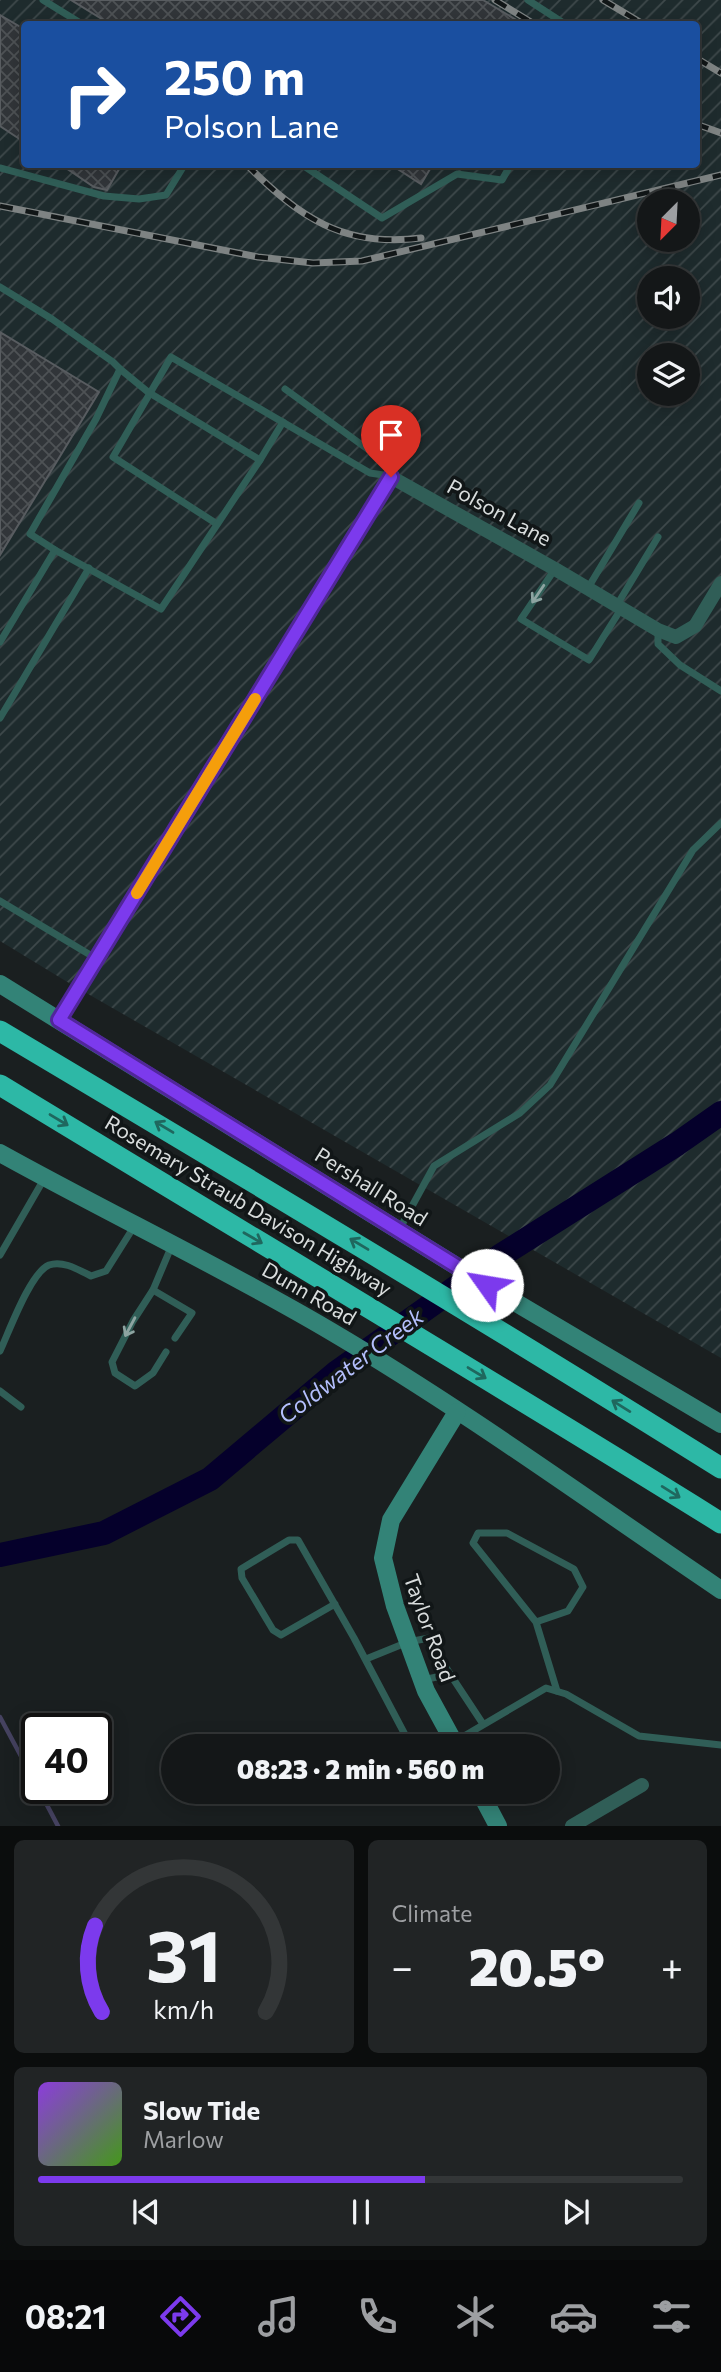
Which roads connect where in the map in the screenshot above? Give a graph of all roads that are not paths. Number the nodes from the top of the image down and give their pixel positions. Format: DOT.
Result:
graph roads {
  1 [pos="43,0"];
  2 [pos="528,0"];
  3 [pos="77,21"];
  4 [pos="560,21"];
  5 [pos="0,168"];
  6 [pos="183,168"];
  7 [pos="307,168"];
  8 [pos="508,168"];
  9 [pos="0,287"];
  10 [pos="120,369"];
  11 [pos="285,389"];
  12 [pos="148,392"];
  13 [pos="283,422"];
  14 [pos="260,460"];
  15 [pos="391,477"];
  16 [pos="639,503"];
  17 [pos="217,524"];
  18 [pos="658,537"];
  19 [pos="55,550"];
  20 [pos="89,568"];
  21 [pos="555,569"];
  22 [pos="721,583"];
  23 [pos="588,588"];
  24 [pos="619,607"];
  25 [pos="658,631"];
  26 [pos="0,642"];
  27 [pos="721,691"];
  28 [pos="0,718"];
  29 [pos="721,823"];
  30 [pos="0,901"];
  31 [pos="97,958"];
  32 [pos="0,984"];
  33 [pos="59,1020"];
  34 [pos="0,1031"];
  35 [pos="0,1085"];
  36 [pos="0,1153"];
  37 [pos="44,1178"];
  38 [pos="135,1225"];
  39 [pos="399,1231"];
  40 [pos="3,1242"];
  41 [pos="172,1245"];
  42 [pos="0,1255"];
  43 [pos="153,1290"];
  44 [pos="175,1338"];
  45 [pos="0,1351"];
  46 [pos="166,1352"];
  47 [pos="0,1391"];
  48 [pos="21,1407"];
  49 [pos="457,1412"];
  50 [pos="721,1424"];
  51 [pos="721,1468"];
  52 [pos="721,1523"];
  53 [pos="721,1590"];
  54 [pos="335,1604"];
  55 [pos="536,1622"];
  56 [pos="408,1642"];
  57 [pos="366,1660"];
  58 [pos="450,1674"];
  59 [pos="422,1680"];
  60 [pos="557,1691"];
  61 [pos="483,1724"];
  62 [pos="405,1734"];
  63 [pos="450,1734"];
  64 [pos="464,1734"];
  65 [pos="721,1745"];
  66 [pos="642,1786"];
  67 [pos="486,1804"];
  68 [pos="498,1826"];
  69 [pos="572,1826"];
  1 -- 3 [label="lane"];
  2 -- 4 [label="lane"];
  5 -- 6 [label="lane"];
  7 -- 8 [label="lane"];
  9 -- 10 [label="lane"];
  10 -- 12 [label="lane"];
  10 -- 19 [label="lane"];
  11 -- 15 [label="lane"];
  12 -- 13 [label="lane"];
  12 -- 14 [label="lane"];
  12 -- 17 [label="lane"];
  13 -- 14 [label="lane"];
  13 -- 15 [label="lane"];
  14 -- 17 [label="lane"];
  15 -- 21 [label="street, Polson Lane"];
  15 -- 31 [label="street"];
  16 -- 23 [label="lane"];
  17 -- 20 [label="lane"];
  18 -- 24 [label="lane"];
  19 -- 20 [label="lane"];
  19 -- 26 [label="lane"];
  20 -- 28 [label="lane"];
  21 -- 23 [label="street, Polson Lane"];
  21 -- 24 [label="lane, one-way"];
  22 -- 25 [label="street"];
  23 -- 24 [label="street, Polson Lane"];
  24 -- 25 [label="street, Polson Lane"];
  25 -- 27 [label="lane"];
  29 -- 39 [label="lane"];
  30 -- 31 [label="lane"];
  31 -- 33 [label="street"];
  32 -- 33 [label="street, Pershall Road"];
  33 -- 39 [label="street, Pershall Road"];
  51 -- 34 [label="highway, Rosemary Straub Davison Highway, one-way"];
  35 -- 52 [label="highway, Rosemary Straub Davison Highway, one-way"];
  36 -- 37 [label="street, Dunn Road"];
  37 -- 38 [label="street, Dunn Road"];
  37 -- 40 [label="lane"];
  38 -- 41 [label="street, Dunn Road"];
  38 -- 45 [label="lane"];
  39 -- 50 [label="street, Pershall Road"];
  40 -- 42 [label="lane"];
  41 -- 43 [label="lane"];
  41 -- 49 [label="street, Dunn Road"];
  43 -- 44 [label="lane"];
  43 -- 46 [label="lane, one-way"];
  47 -- 48 [label="lane"];
  49 -- 53 [label="street, Dunn Road"];
  49 -- 56 [label="street, Taylor Road"];
  54 -- 54 [label="lane"];
  54 -- 57 [label="lane"];
  55 -- 55 [label="lane"];
  55 -- 60 [label="lane"];
  56 -- 57 [label="lane"];
  56 -- 58 [label="lane"];
  56 -- 59 [label="street, Taylor Road"];
  57 -- 62 [label="lane"];
  58 -- 59 [label="lane"];
  58 -- 61 [label="lane"];
  59 -- 63 [label="street, Taylor Road"];
  60 -- 61 [label="lane"];
  60 -- 65 [label="lane"];
  61 -- 64 [label="lane"];
  66 -- 69 [label="street"];
  67 -- 68 [label="street"];
}
